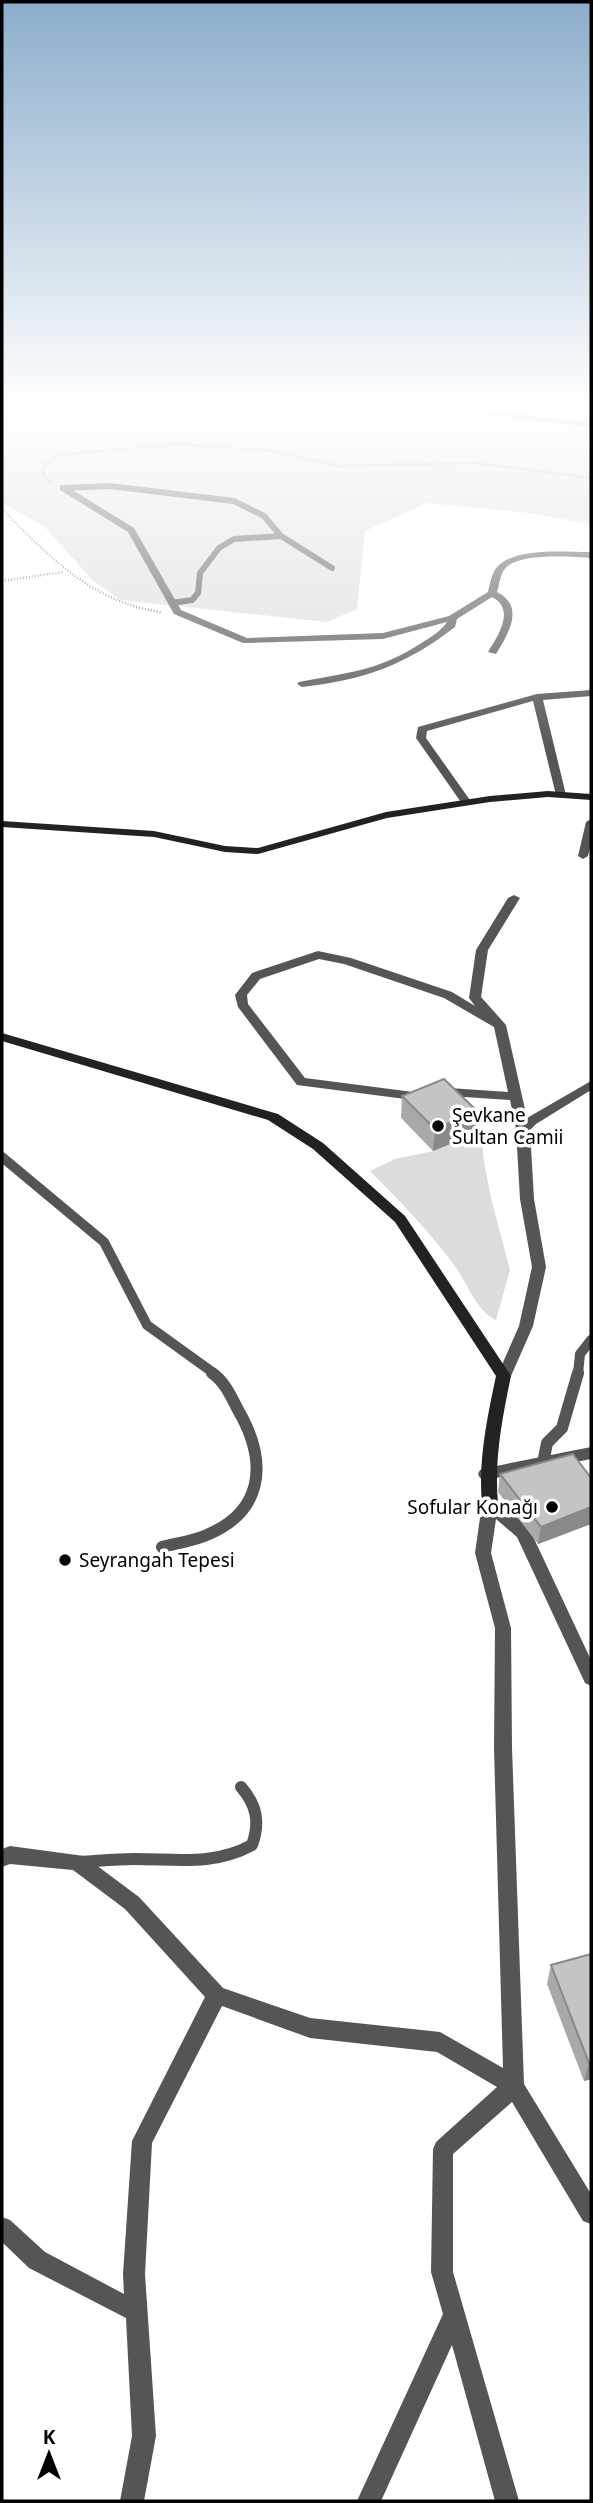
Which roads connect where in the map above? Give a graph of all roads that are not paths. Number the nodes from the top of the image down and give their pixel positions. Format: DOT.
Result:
graph roads {
  1 [pos="114,520"];
  2 [pos="267,520"];
  3 [pos="281,536"];
  4 [pos="591,555"];
  5 [pos="332,568"];
  6 [pos="492,593"];
  7 [pos="172,603"];
  8 [pos="452,618"];
  9 [pos="494,652"];
  10 [pos="302,684"];
  11 [pos="591,693"];
  12 [pos="537,697"];
  13 [pos="561,795"];
  14 [pos="591,797"];
  15 [pos="467,803"];
  16 [pos="591,822"];
  17 [pos="2,824"];
  18 [pos="583,856"];
  19 [pos="514,898"];
  20 [pos="500,1025"];
  21 [pos="2,1037"];
  22 [pos="591,1085"];
  23 [pos="513,1096"];
  24 [pos="523,1129"];
  25 [pos="2,1157"];
  26 [pos="591,1340"];
  27 [pos="505,1376"];
  28 [pos="591,1453"];
  29 [pos="543,1463"];
  30 [pos="486,1474"];
  31 [pos="490,1504"];
  32 [pos="162,1547"];
  33 [pos="591,1678"];
  34 [pos="241,1787"];
  35 [pos="2,1858"];
  36 [pos="77,1862"];
  37 [pos="217,1996"];
  38 [pos="514,2086"];
  39 [pos="591,2213"];
  40 [pos="2,2228"];
  41 [pos="137,2312"];
  42 [pos="454,2315"];
  43 [pos="132,2501"];
  44 [pos="369,2501"];
  45 [pos="508,2501"];
  1 -- 7 [label="street"];
  2 -- 3 [label="lane"];
  3 -- 5 [label="lane"];
  3 -- 7 [label="lane"];
  4 -- 6 [label="street"];
  6 -- 8 [label="street"];
  6 -- 9 [label="street"];
  7 -- 8 [label="street"];
  8 -- 10 [label="street"];
  11 -- 12 [label="street"];
  12 -- 13 [label="street"];
  12 -- 15 [label="street"];
  13 -- 14 [label="main road"];
  13 -- 15 [label="main road"];
  15 -- 17 [label="main road"];
  16 -- 18 [label="street"];
  19 -- 20 [label="street"];
  20 -- 23 [label="street"];
  20 -- 23 [label="street"];
  21 -- 27 [label="main road"];
  22 -- 24 [label="street"];
  23 -- 24 [label="street"];
  24 -- 27 [label="street"];
  25 -- 32 [label="lane"];
  26 -- 29 [label="lane"];
  27 -- 30 [label="main road"];
  28 -- 29 [label="street"];
  29 -- 30 [label="street"];
  30 -- 31 [label="main road"];
  31 -- 33 [label="street"];
  31 -- 38 [label="street"];
  34 -- 36 [label="lane"];
  35 -- 36 [label="street"];
  36 -- 37 [label="street"];
  37 -- 38 [label="street"];
  37 -- 41 [label="street"];
  38 -- 39 [label="street"];
  38 -- 42 [label="street"];
  40 -- 41 [label="street"];
  41 -- 43 [label="street"];
  42 -- 44 [label="street"];
  42 -- 45 [label="street"];
}
